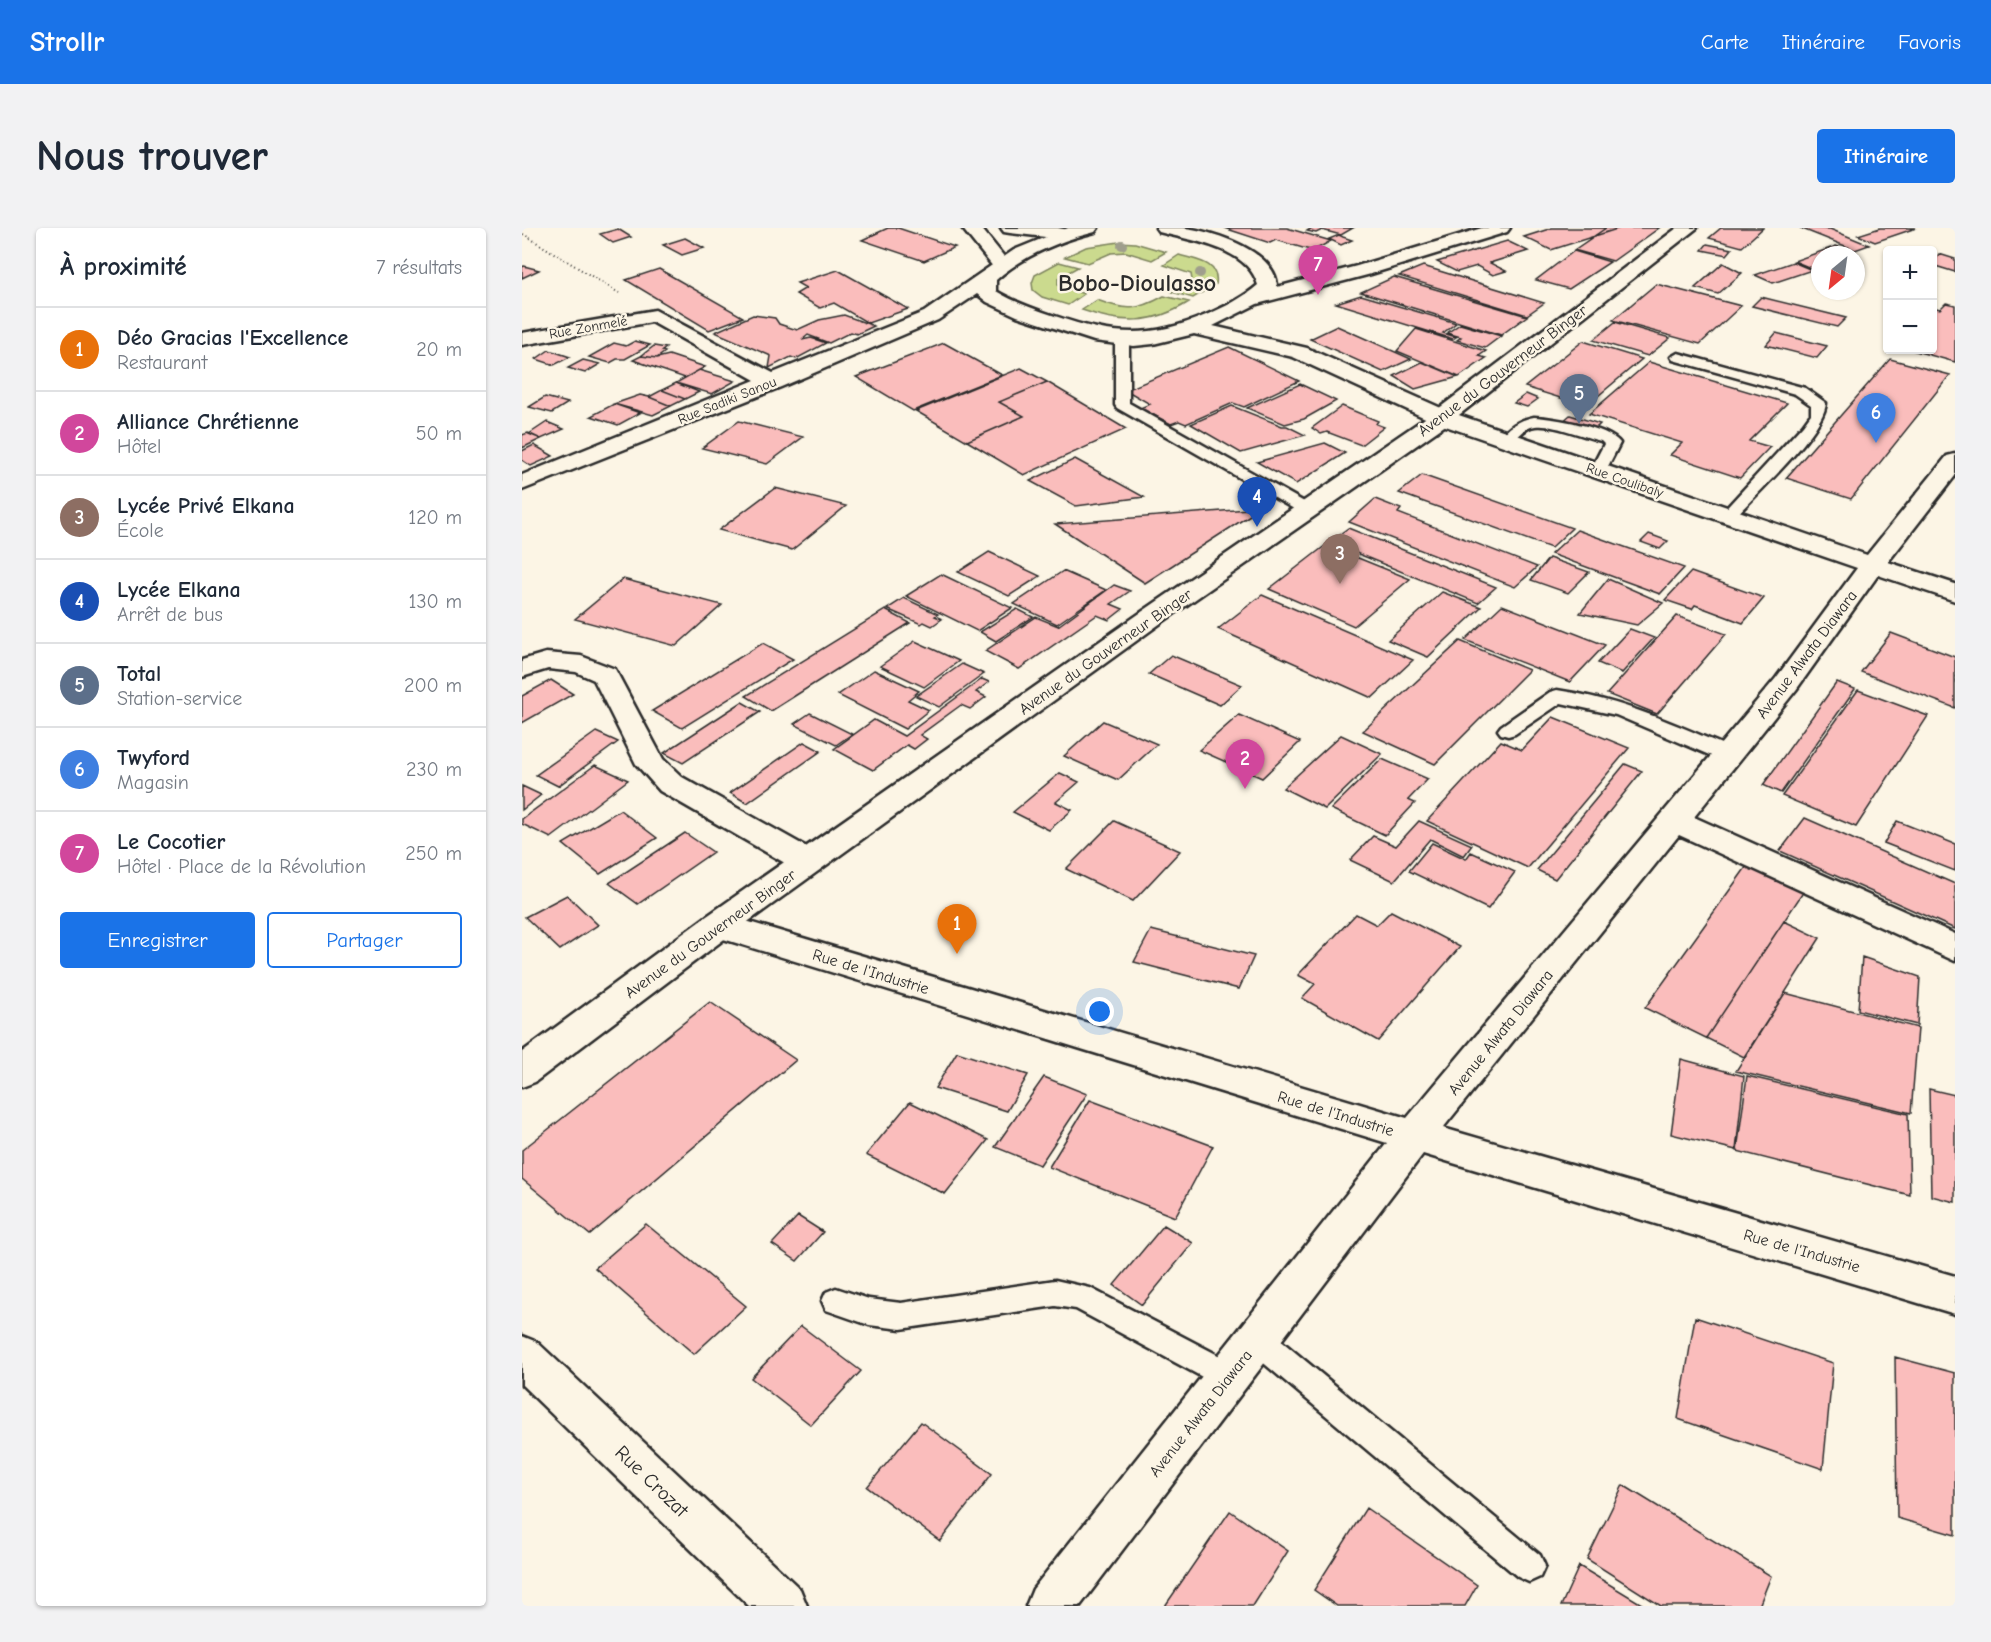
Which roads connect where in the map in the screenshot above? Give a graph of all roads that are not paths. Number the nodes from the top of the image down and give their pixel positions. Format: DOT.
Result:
graph roads {
  1 [pos="971,228"];
  2 [pos="1010,228"];
  3 [pos="1089,228"];
  4 [pos="1165,228"];
  5 [pos="1501,228"];
  6 [pos="1688,228"];
  7 [pos="1063,234"];
  8 [pos="1259,263"];
  9 [pos="1000,264"];
  10 [pos="1282,264"];
  11 [pos="1305,266"];
  12 [pos="1364,270"];
  13 [pos="986,279"];
  14 [pos="1016,309"];
  15 [pos="1257,311"];
  16 [pos="932,316"];
  17 [pos="1195,328"];
  18 [pos="522,339"];
  19 [pos="1122,340"];
  20 [pos="1300,352"];
  21 [pos="1678,357"];
  22 [pos="774,382"];
  23 [pos="1442,417"];
  24 [pos="1507,439"];
  25 [pos="1955,461"];
  26 [pos="1598,471"];
  27 [pos="522,483"];
  28 [pos="1307,510"];
  29 [pos="1728,515"];
  30 [pos="1872,565"];
  31 [pos="1955,593"];
  32 [pos="522,669"];
  33 [pos="1508,730"];
  34 [pos="1728,755"];
  35 [pos="1674,820"];
  36 [pos="808,862"];
  37 [pos="719,925"];
  38 [pos="1955,948"];
  39 [pos="522,1072"];
  40 [pos="1414,1136"];
  41 [pos="1955,1295"];
  42 [pos="836,1301"];
  43 [pos="1257,1340"];
  44 [pos="522,1356"];
  45 [pos="1229,1376"];
  46 [pos="1529,1566"];
  47 [pos="783,1606"];
  48 [pos="1050,1606"];
  1 -- 9 [label="street"];
  2 -- 7 [label="street"];
  3 -- 7 [label="street"];
  4 -- 8 [label="street"];
  5 -- 12 [label="street"];
  6 -- 23 [label="street, Avenue du Gouverneur Binger"];
  7 -- 9 [label="street"];
  8 -- 10 [label="street"];
  8 -- 15 [label="street"];
  9 -- 13 [label="street, Rue Sadiki Sanou"];
  11 -- 12 [label="street"];
  12 -- 15 [label="street"];
  13 -- 14 [label="street"];
  13 -- 16 [label="street, Rue Sadiki Sanou"];
  14 -- 16 [label="street, Rue Sadiki Sanou"];
  14 -- 19 [label="street"];
  15 -- 17 [label="street"];
  15 -- 20 [label="street"];
  16 -- 22 [label="street, Rue Sadiki Sanou"];
  17 -- 19 [label="street"];
  17 -- 20 [label="street"];
  18 -- 22 [label="street, Rue Zonmelé"];
  19 -- 28 [label="lane"];
  20 -- 23 [label="street, Rue Coulibaly"];
  21 -- 29 [label="lane"];
  22 -- 27 [label="street, Rue Sadiki Sanou"];
  23 -- 24 [label="street, Rue Coulibaly"];
  23 -- 28 [label="street, Avenue du Gouverneur Binger"];
  24 -- 26 [label="street, Rue Coulibaly"];
  24 -- 26 [label="lane"];
  25 -- 30 [label="street, Avenue Alwata Diawara"];
  26 -- 29 [label="street, Rue Coulibaly"];
  28 -- 36 [label="street, Avenue du Gouverneur Binger"];
  29 -- 30 [label="street, Rue Coulibaly"];
  30 -- 31 [label="street, Rue Coulibaly"];
  30 -- 34 [label="street, Avenue Alwata Diawara"];
  32 -- 36 [label="street"];
  33 -- 34 [label="lane"];
  34 -- 35 [label="street, Avenue Alwata Diawara"];
  35 -- 38 [label="street"];
  35 -- 40 [label="street, Avenue Alwata Diawara"];
  36 -- 37 [label="street, Avenue du Gouverneur Binger"];
  37 -- 39 [label="street, Avenue du Gouverneur Binger"];
  37 -- 40 [label="street, Rue de l'Industrie"];
  40 -- 41 [label="street, Rue de l'Industrie"];
  40 -- 43 [label="street, Avenue Alwata Diawara"];
  42 -- 45 [label="lane"];
  43 -- 45 [label="street, Avenue Alwata Diawara"];
  43 -- 46 [label="lane"];
  44 -- 47 [label="street, Rue Crozat"];
  45 -- 48 [label="street, Avenue Alwata Diawara"];
}
